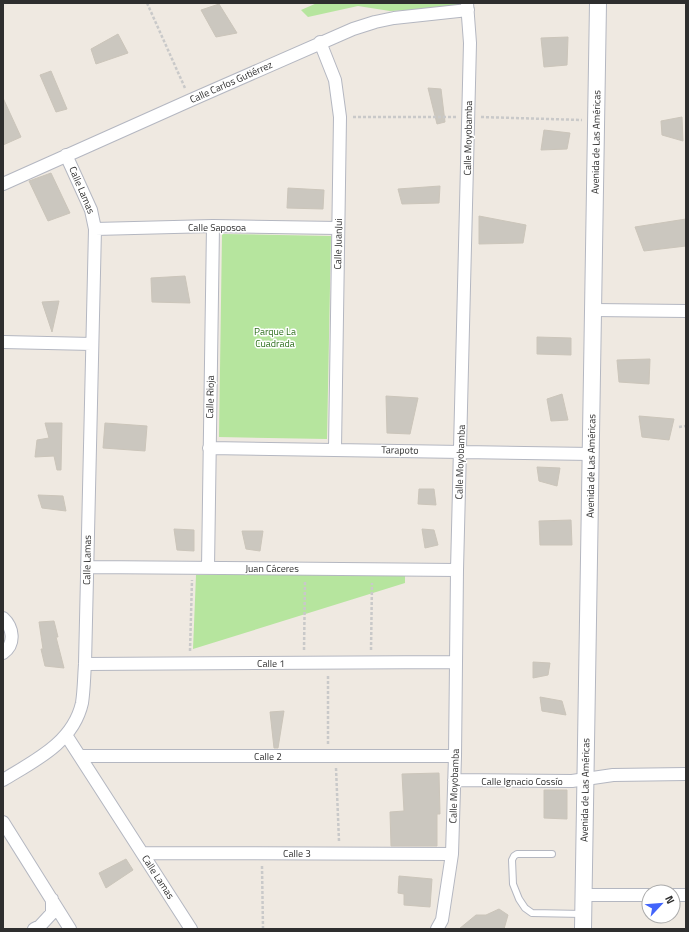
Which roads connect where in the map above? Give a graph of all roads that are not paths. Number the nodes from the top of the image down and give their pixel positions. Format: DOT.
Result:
graph roads {
  1 [pos="598,3"];
  2 [pos="468,7"];
  3 [pos="320,42"];
  4 [pos="66,156"];
  5 [pos="3,184"];
  6 [pos="213,226"];
  7 [pos="338,228"];
  8 [pos="95,229"];
  9 [pos="594,310"];
  10 [pos="686,311"];
  11 [pos="3,342"];
  12 [pos="92,344"];
  13 [pos="209,448"];
  14 [pos="335,449"];
  15 [pos="461,451"];
  16 [pos="591,454"];
  17 [pos="87,567"];
  18 [pos="208,568"];
  19 [pos="457,570"];
  20 [pos="3,618"];
  21 [pos="3,653"];
  22 [pos="456,662"];
  23 [pos="85,664"];
  24 [pos="66,735"];
  25 [pos="80,756"];
  26 [pos="455,756"];
  27 [pos="686,774"];
  28 [pos="585,778"];
  29 [pos="3,780"];
  30 [pos="454,780"];
  31 [pos="3,822"];
  32 [pos="142,853"];
  33 [pos="452,854"];
  34 [pos="552,854"];
  35 [pos="583,895"];
  36 [pos="641,895"];
  37 [pos="52,898"];
  38 [pos="583,922"];
  39 [pos="439,925"];
  40 [pos="34,929"];
  41 [pos="70,929"];
  42 [pos="191,929"];
  1 -- 9 [label="street, Avenida de Las Américas"];
  2 -- 3 [label="street, Calle Carlos Gutiérrez"];
  2 -- 15 [label="street, Calle Moyobamba"];
  3 -- 4 [label="street, Calle Carlos Gutiérrez"];
  3 -- 7 [label="street, Calle JuanJui"];
  4 -- 5 [label="street, Calle Carlos Gutiérrez"];
  4 -- 8 [label="street, Calle Lamas"];
  6 -- 7 [label="street, Calle Saposoa"];
  6 -- 8 [label="street, Calle Saposoa"];
  6 -- 13 [label="street, Calle Rioja"];
  7 -- 14 [label="street, Calle JuanJui"];
  8 -- 12 [label="street, Calle Lamas"];
  9 -- 10 [label="street"];
  9 -- 16 [label="street, Avenida de Las Américas"];
  11 -- 12 [label="street"];
  12 -- 17 [label="street, Calle Lamas"];
  13 -- 14 [label="street, Tarapoto"];
  13 -- 18 [label="street, Calle Rioja"];
  14 -- 15 [label="street, Tarapoto"];
  15 -- 16 [label="street, Tarapoto"];
  15 -- 19 [label="street, Calle Moyobamba"];
  16 -- 28 [label="street, Avenida de Las Américas"];
  17 -- 18 [label="street, Juan Cáceres"];
  17 -- 23 [label="street, Calle Lamas"];
  18 -- 19 [label="street, Juan Cáceres"];
  19 -- 22 [label="street, Calle Moyobamba"];
  20 -- 21 [label="street"];
  22 -- 23 [label="street, Calle 1"];
  22 -- 26 [label="street, Calle Moyobamba"];
  23 -- 24 [label="street, Calle Lamas"];
  24 -- 25 [label="street, Calle Lamas"];
  24 -- 29 [label="street"];
  25 -- 26 [label="street, Calle 2"];
  25 -- 32 [label="street, Calle Lamas"];
  26 -- 30 [label="street, Calle Moyobamba"];
  27 -- 28 [label="street, Calle Ignacio Cossío"];
  28 -- 30 [label="street, Calle Ignacio Cossío"];
  28 -- 35 [label="street, Avenida de Las Américas"];
  30 -- 33 [label="street, Calle Moyobamba"];
  31 -- 37 [label="street"];
  32 -- 33 [label="street, Calle 3"];
  32 -- 42 [label="street, Calle Lamas"];
  33 -- 39 [label="street, Calle Moyobamba"];
  34 -- 38 [label="lane"];
  35 -- 36 [label="street"];
  35 -- 38 [label="street, Avenida de Las Américas"];
  37 -- 40 [label="street"];
  37 -- 41 [label="street"];
}
